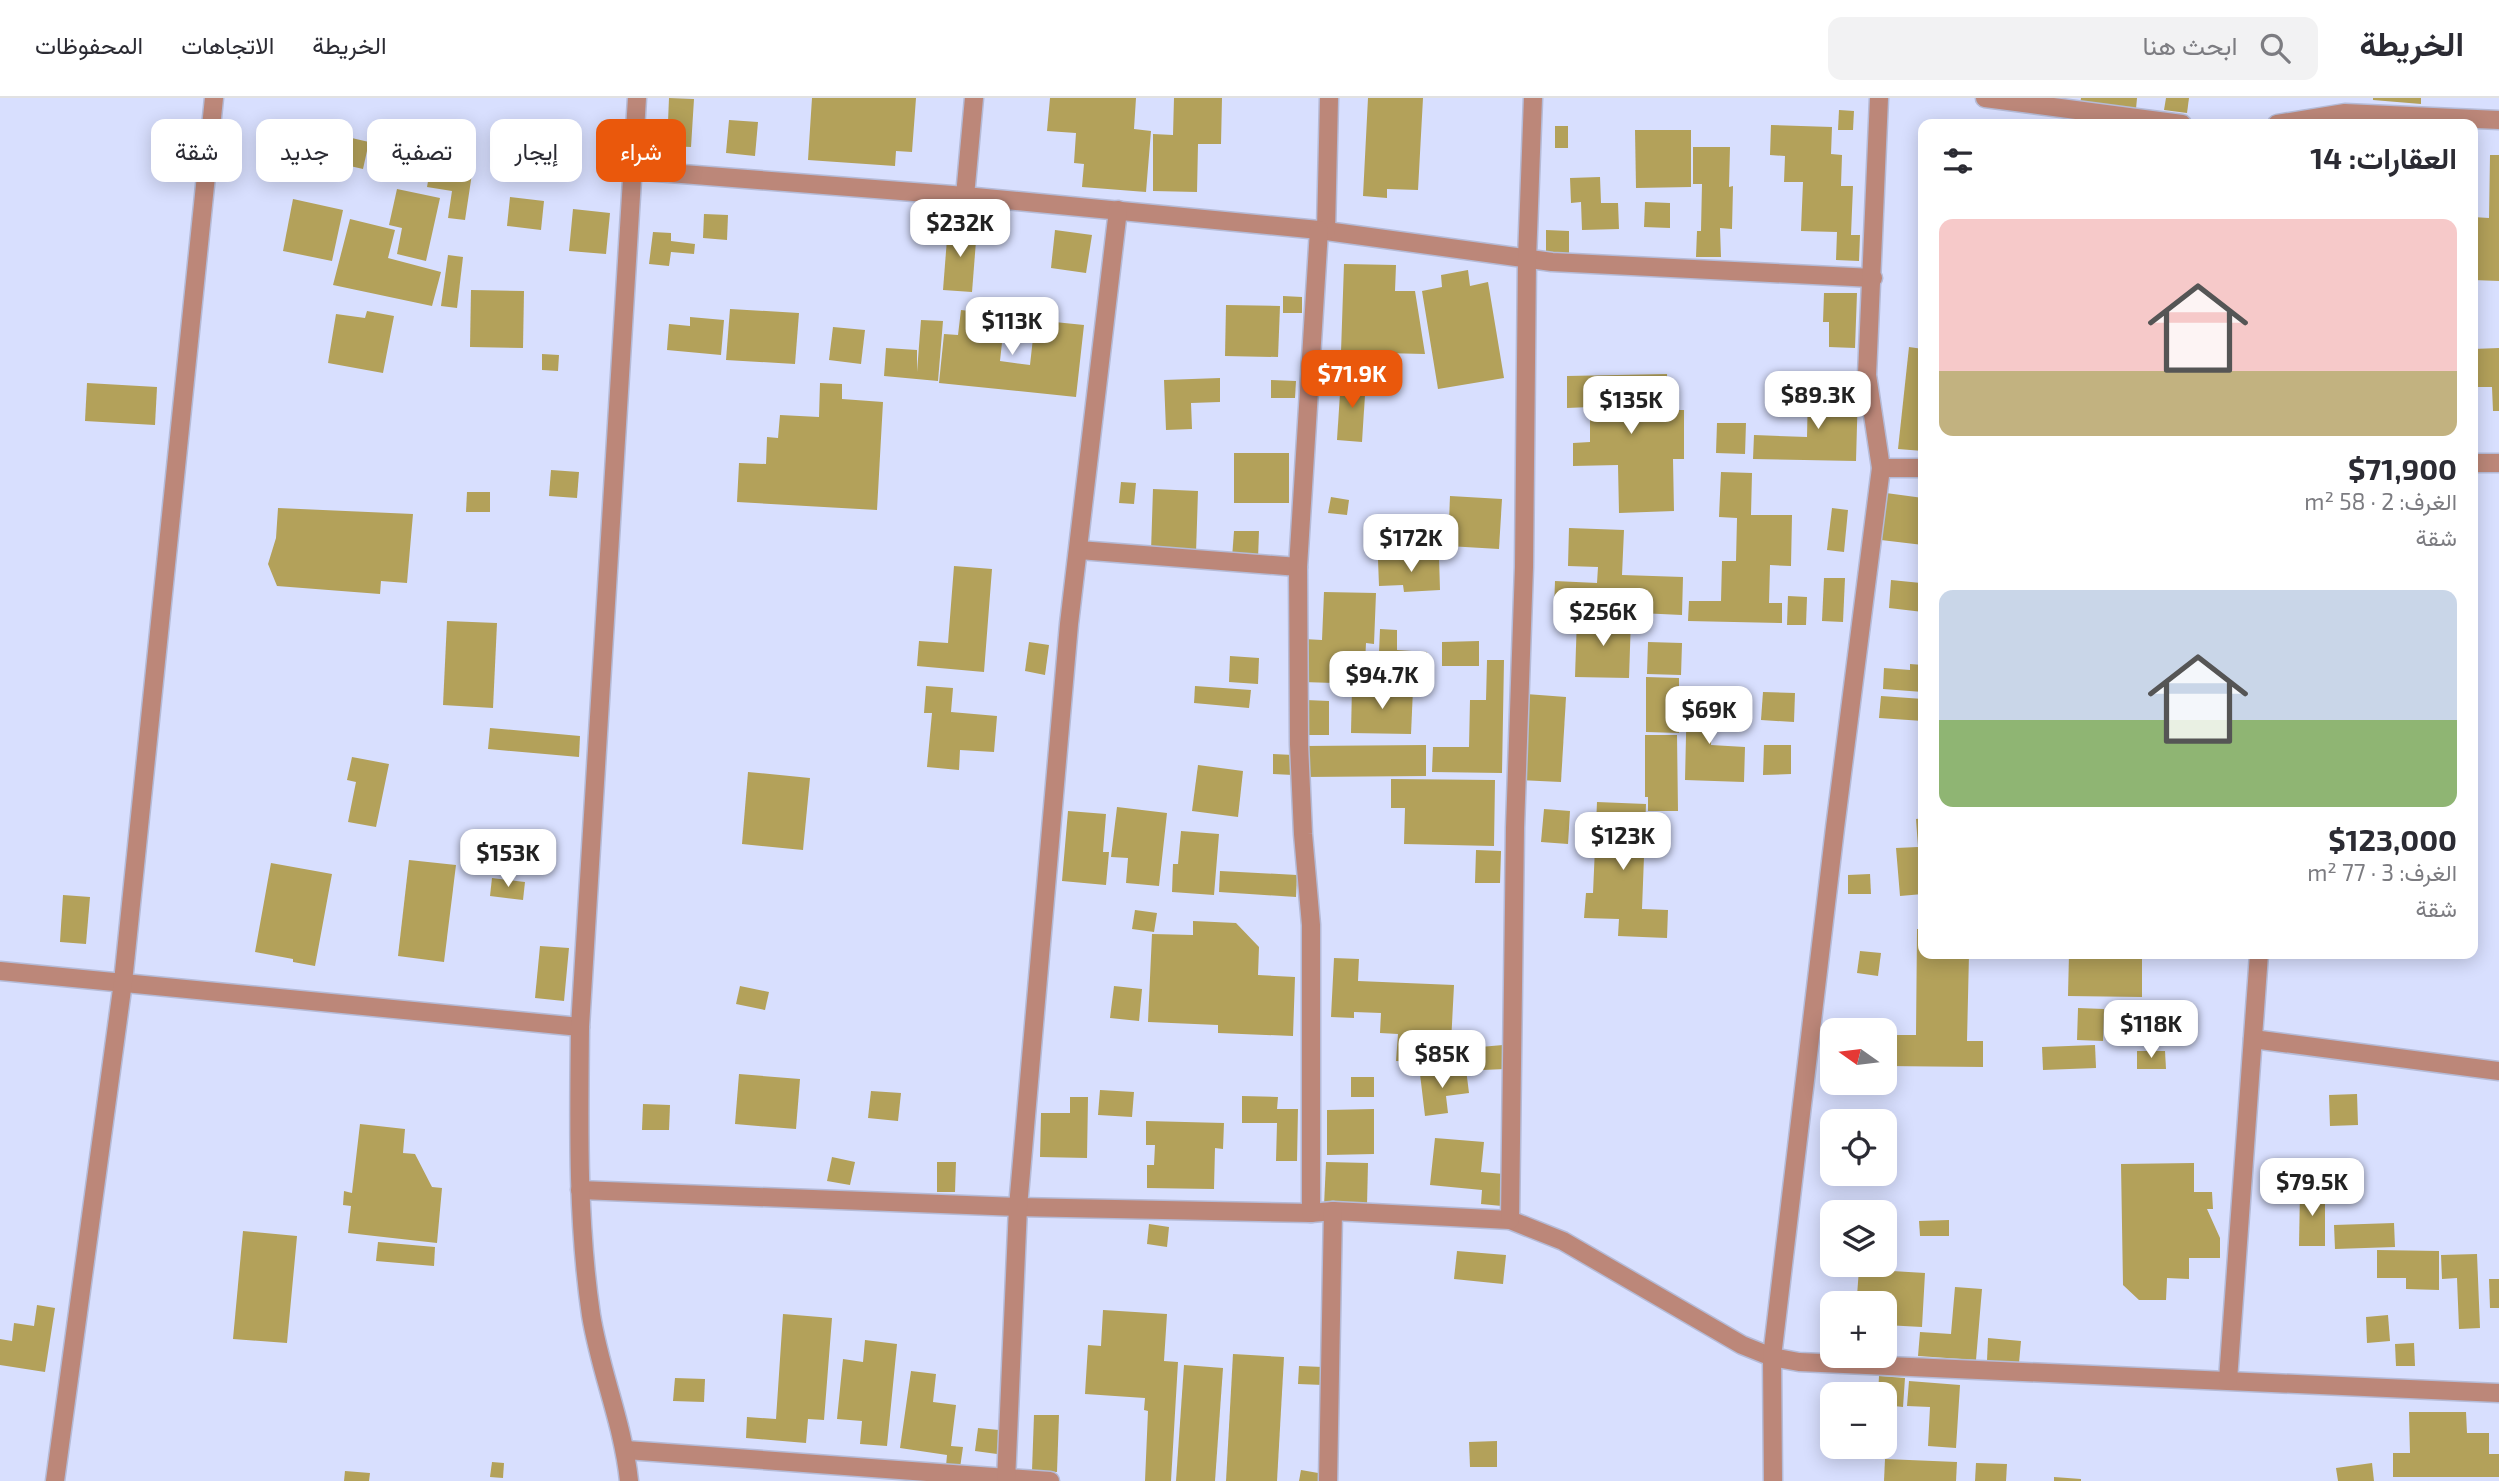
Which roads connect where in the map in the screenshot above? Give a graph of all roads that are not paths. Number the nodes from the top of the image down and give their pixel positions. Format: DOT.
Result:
graph roads {
  1 [pos="214,98"];
  2 [pos="637,98"];
  3 [pos="974,98"];
  4 [pos="1329,98"];
  5 [pos="1533,98"];
  6 [pos="1879,98"];
  7 [pos="1985,98"];
  8 [pos="635,119"];
  9 [pos="2144,119"];
  10 [pos="2308,119"];
  11 [pos="2477,119"];
  12 [pos="2478,119"];
  13 [pos="2499,120"];
  14 [pos="686,174"];
  15 [pos="630,182"];
  16 [pos="965,196"];
  17 [pos="1118,210"];
  18 [pos="1322,230"];
  19 [pos="1527,259"];
  20 [pos="1872,278"];
  21 [pos="2478,463"];
  22 [pos="2499,463"];
  23 [pos="1881,468"];
  24 [pos="1918,468"];
  25 [pos="1079,550"];
  26 [pos="1298,567"];
  27 [pos="2259,959"];
  28 [pos="0,971"];
  29 [pos="123,982"];
  30 [pos="580,1027"];
  31 [pos="2253,1039"];
  32 [pos="2499,1071"];
  33 [pos="580,1190"];
  34 [pos="1018,1207"];
  35 [pos="1333,1211"];
  36 [pos="1311,1213"];
  37 [pos="1510,1220"];
  38 [pos="1772,1357"];
  39 [pos="2228,1380"];
  40 [pos="2499,1393"];
  41 [pos="626,1450"];
  42 [pos="1006,1479"];
  43 [pos="55,1481"];
  44 [pos="629,1481"];
  45 [pos="1050,1481"];
  46 [pos="1328,1481"];
  47 [pos="1773,1481"];
  1 -- 29 [label="street"];
  2 -- 8 [label="street"];
  3 -- 16 [label="street"];
  4 -- 18 [label="street"];
  5 -- 19 [label="street"];
  6 -- 20 [label="street"];
  7 -- 9 [label="street"];
  10 -- 11 [label="street"];
  12 -- 13 [label="street"];
  14 -- 16 [label="street"];
  15 -- 30 [label="street"];
  16 -- 17 [label="street"];
  17 -- 18 [label="street"];
  17 -- 25 [label="street"];
  18 -- 19 [label="street"];
  18 -- 26 [label="street"];
  19 -- 20 [label="street"];
  19 -- 37 [label="street"];
  20 -- 23 [label="street"];
  21 -- 22 [label="street"];
  23 -- 24 [label="street"];
  23 -- 38 [label="street"];
  25 -- 26 [label="street"];
  25 -- 34 [label="street"];
  26 -- 36 [label="street"];
  27 -- 31 [label="street"];
  28 -- 29 [label="street"];
  29 -- 30 [label="street"];
  29 -- 43 [label="street"];
  30 -- 33 [label="street"];
  31 -- 32 [label="street"];
  31 -- 39 [label="street"];
  33 -- 34 [label="street"];
  33 -- 41 [label="street"];
  34 -- 36 [label="street"];
  34 -- 42 [label="street"];
  35 -- 36 [label="street"];
  35 -- 37 [label="street"];
  35 -- 46 [label="street"];
  37 -- 38 [label="street"];
  38 -- 39 [label="street"];
  38 -- 47 [label="street"];
  39 -- 40 [label="street"];
  41 -- 42 [label="street"];
  41 -- 44 [label="street"];
  42 -- 45 [label="street"];
}
